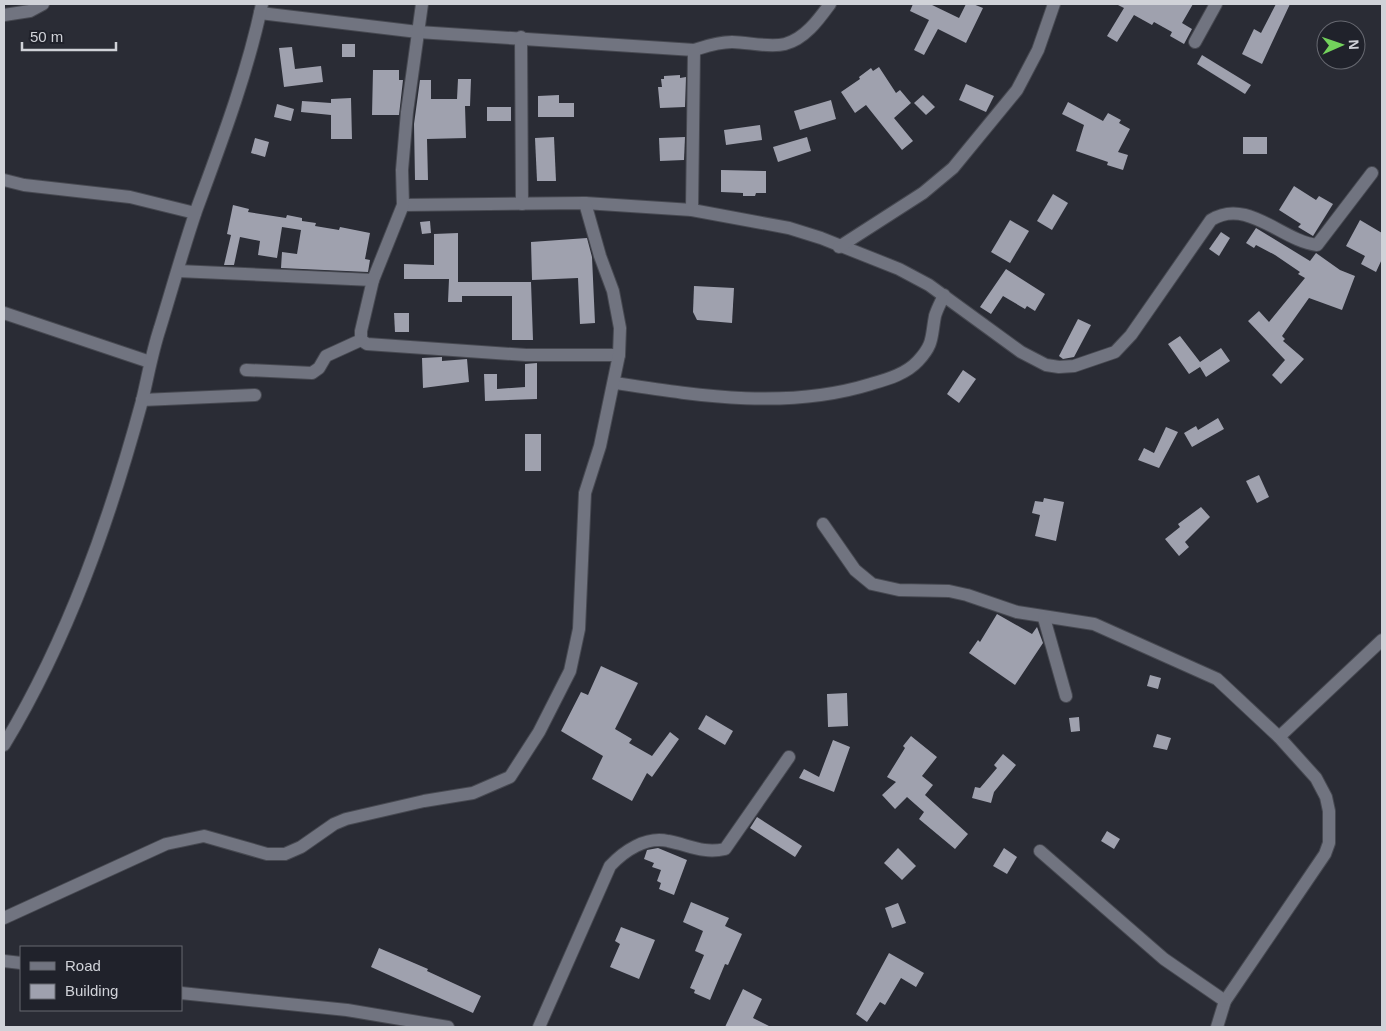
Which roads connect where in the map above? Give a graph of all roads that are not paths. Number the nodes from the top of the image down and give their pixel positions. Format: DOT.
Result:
graph roads {
  1 [pos="43,4"];
  2 [pos="422,4"];
  3 [pos="830,4"];
  4 [pos="1054,4"];
  5 [pos="1216,4"];
  6 [pos="261,8"];
  7 [pos="4,15"];
  8 [pos="418,32"];
  9 [pos="520,38"];
  10 [pos="1195,42"];
  11 [pos="694,50"];
  12 [pos="1372,173"];
  13 [pos="4,180"];
  14 [pos="586,203"];
  15 [pos="522,204"];
  16 [pos="402,205"];
  17 [pos="692,210"];
  18 [pos="195,213"];
  19 [pos="839,247"];
  20 [pos="178,271"];
  21 [pos="373,280"];
  22 [pos="944,296"];
  23 [pos="4,313"];
  24 [pos="361,340"];
  25 [pos="619,355"];
  26 [pos="150,362"];
  27 [pos="246,370"];
  28 [pos="615,383"];
  29 [pos="255,396"];
  30 [pos="142,400"];
  31 [pos="823,524"];
  32 [pos="1044,618"];
  33 [pos="1382,640"];
  34 [pos="1066,696"];
  35 [pos="1280,737"];
  36 [pos="4,744"];
  37 [pos="789,757"];
  38 [pos="1040,851"];
  39 [pos="4,918"];
  40 [pos="4,961"];
  41 [pos="20,963"];
  42 [pos="182,993"];
  43 [pos="1225,1001"];
  44 [pos="448,1027"];
  45 [pos="539,1027"];
  46 [pos="1217,1027"];
  1 -- 7 [label="street"];
  2 -- 8 [label="street"];
  3 -- 11 [label="street"];
  4 -- 19 [label="street"];
  5 -- 10 [label="street"];
  6 -- 8 [label="street"];
  6 -- 18 [label="street"];
  8 -- 9 [label="street"];
  8 -- 16 [label="street"];
  9 -- 11 [label="street"];
  9 -- 15 [label="street"];
  11 -- 17 [label="street"];
  12 -- 22 [label="street"];
  13 -- 18 [label="street"];
  14 -- 15 [label="street"];
  14 -- 17 [label="street"];
  14 -- 25 [label="street"];
  15 -- 16 [label="street"];
  16 -- 21 [label="street"];
  17 -- 19 [label="street"];
  18 -- 20 [label="street"];
  19 -- 22 [label="street"];
  20 -- 21 [label="street"];
  20 -- 26 [label="street"];
  21 -- 24 [label="street"];
  22 -- 28 [label="street"];
  23 -- 26 [label="street"];
  24 -- 25 [label="street"];
  24 -- 27 [label="street"];
  25 -- 28 [label="street"];
  26 -- 30 [label="street"];
  28 -- 39 [label="street"];
  29 -- 30 [label="street"];
  30 -- 36 [label="street"];
  31 -- 32 [label="street"];
  32 -- 34 [label="street"];
  32 -- 35 [label="street"];
  33 -- 35 [label="street"];
  35 -- 43 [label="street"];
  37 -- 45 [label="street"];
  38 -- 43 [label="street"];
  40 -- 41 [label="street"];
  42 -- 44 [label="street"];
  43 -- 46 [label="street"];
}
